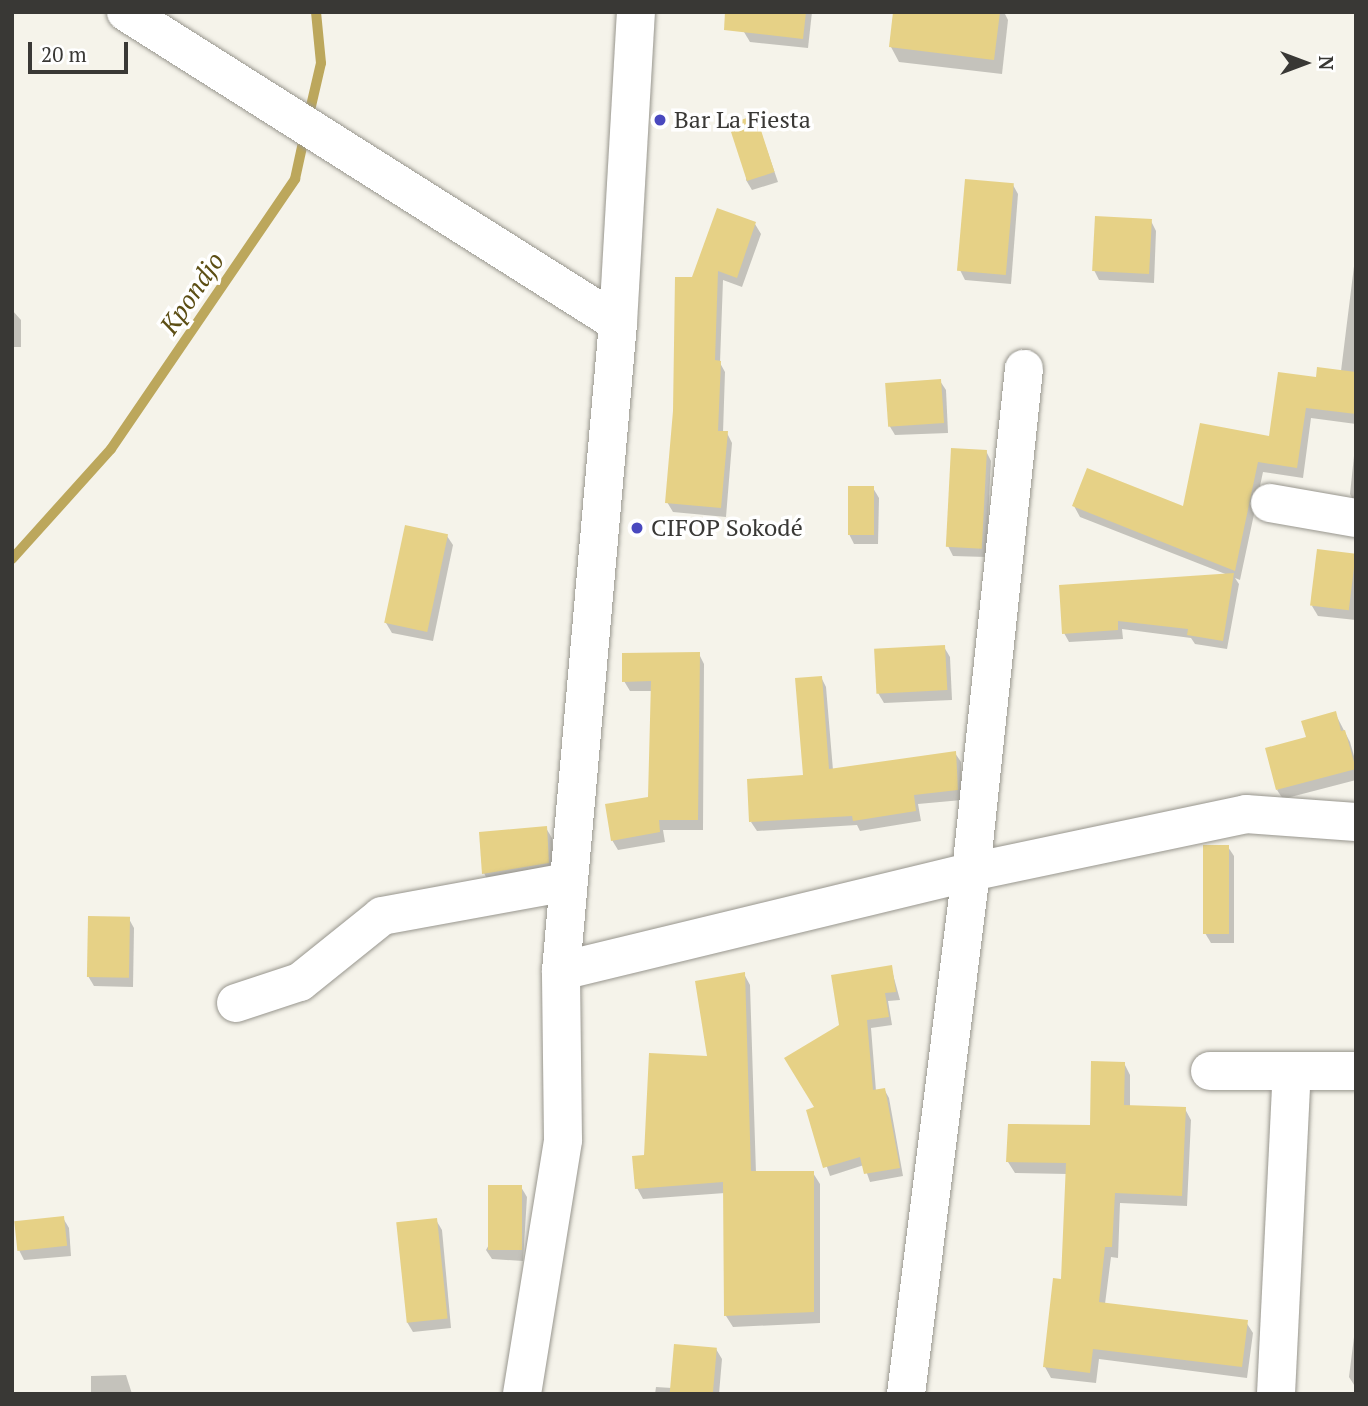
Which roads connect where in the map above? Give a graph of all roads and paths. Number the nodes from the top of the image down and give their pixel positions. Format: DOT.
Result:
graph roads {
  1 [pos="126,12"];
  2 [pos="636,12"];
  3 [pos="618,323"];
  4 [pos="1024,369"];
  5 [pos="1270,503"];
  6 [pos="1356,518"];
  7 [pos="1356,822"];
  8 [pos="971,873"];
  9 [pos="568,882"];
  10 [pos="561,971"];
  11 [pos="236,1003"];
  12 [pos="1210,1070"];
  13 [pos="1292,1070"];
  14 [pos="1356,1071"];
  15 [pos="522,1394"];
  16 [pos="906,1394"];
  17 [pos="1276,1394"];
  1 -- 3 [label="street"];
  2 -- 3 [label="street"];
  3 -- 9 [label="street"];
  4 -- 8 [label="street"];
  5 -- 6 [label="street"];
  7 -- 8 [label="street"];
  8 -- 10 [label="street"];
  8 -- 16 [label="street"];
  9 -- 10 [label="street"];
  9 -- 11 [label="street"];
  10 -- 15 [label="street"];
  12 -- 13 [label="street"];
  13 -- 14 [label="street"];
  13 -- 17 [label="street"];
}
